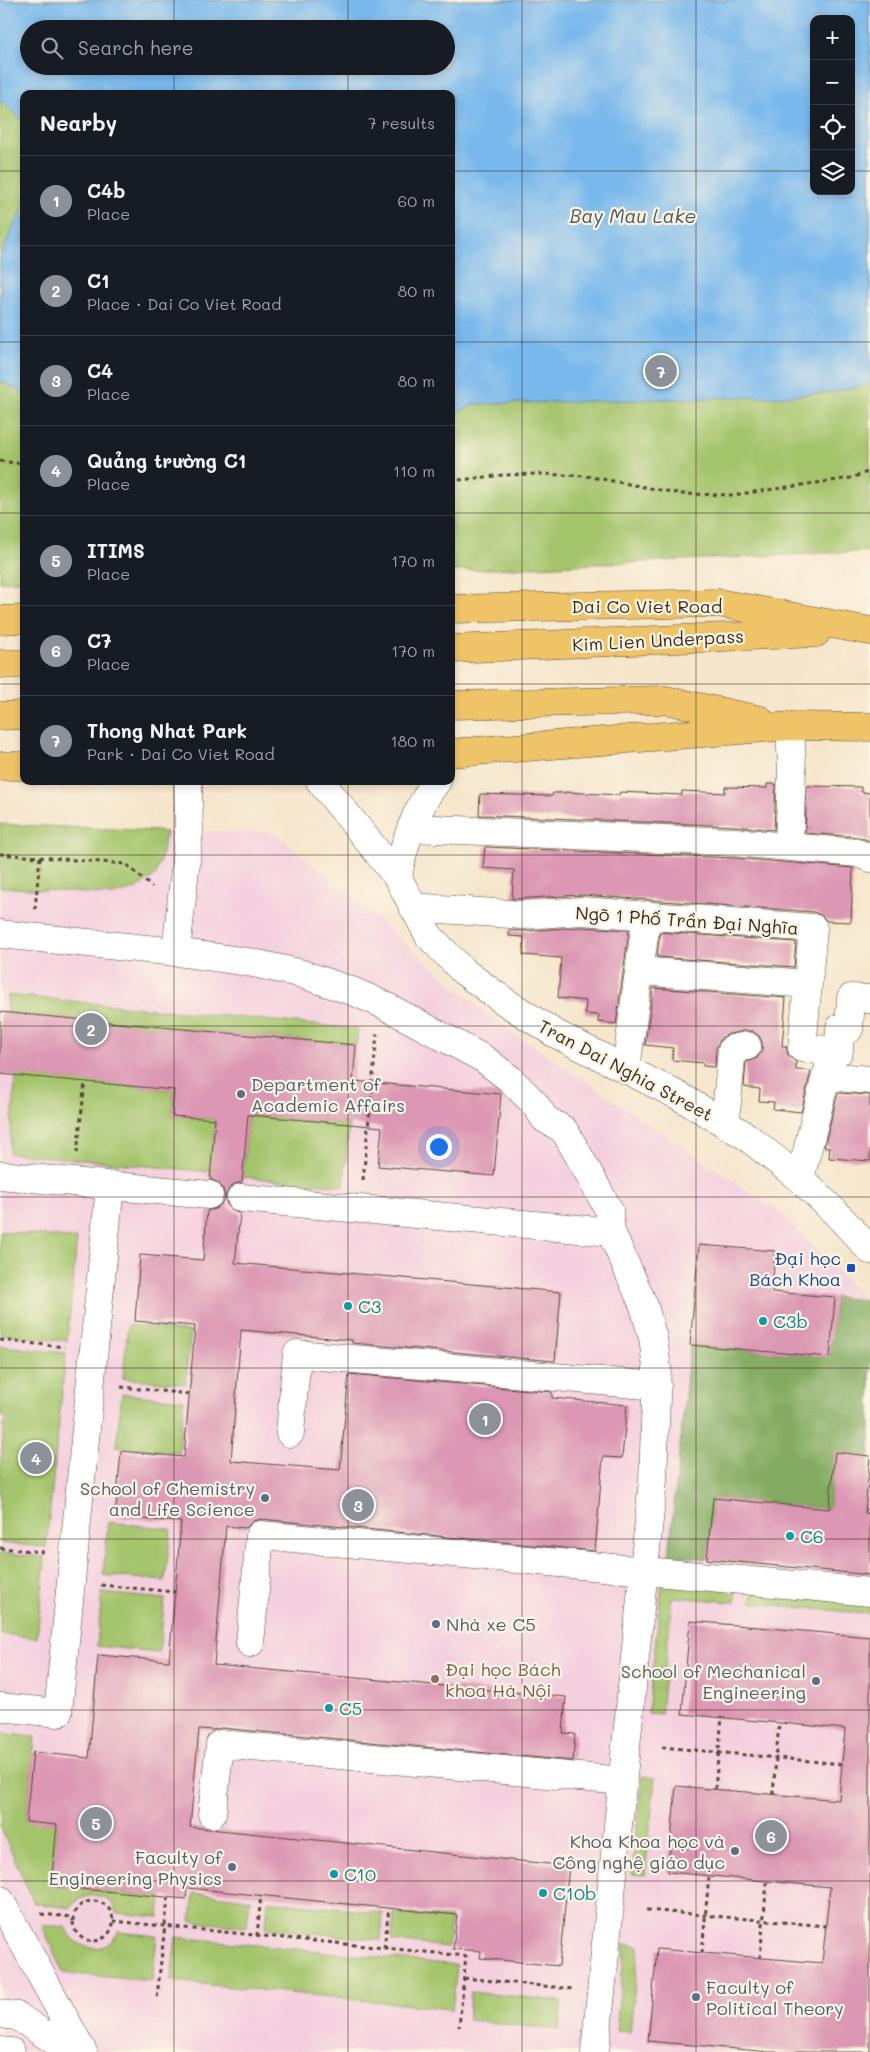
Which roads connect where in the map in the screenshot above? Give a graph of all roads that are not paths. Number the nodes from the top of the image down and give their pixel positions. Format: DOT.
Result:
graph roads {
  1 [pos="455,609"];
  2 [pos="20,619"];
  3 [pos="0,620"];
  4 [pos="868,631"];
  5 [pos="455,649"];
  6 [pos="0,664"];
  7 [pos="20,664"];
  8 [pos="455,705"];
  9 [pos="20,715"];
  10 [pos="0,716"];
  11 [pos="790,726"];
  12 [pos="870,727"];
  13 [pos="456,757"];
  14 [pos="0,766"];
  15 [pos="20,766"];
  16 [pos="188,785"];
  17 [pos="323,785"];
  18 [pos="436,785"];
  19 [pos="412,828"];
  20 [pos="789,846"];
  21 [pos="870,858"];
  22 [pos="398,878"];
  23 [pos="413,907"];
  24 [pos="647,915"];
  25 [pos="0,934"];
  26 [pos="176,952"];
  27 [pos="639,971"];
  28 [pos="808,984"];
  29 [pos="870,999"];
  30 [pos="748,1046"];
  31 [pos="828,1063"];
  32 [pos="626,1070"];
  33 [pos="870,1080"];
  34 [pos="725,1124"];
  35 [pos="0,1175"];
  36 [pos="800,1179"];
  37 [pos="110,1186"];
  38 [pos="209,1195"];
  39 [pos="241,1198"];
  40 [pos="611,1232"];
  41 [pos="870,1250"];
  42 [pos="657,1386"];
  43 [pos="290,1433"];
  44 [pos="644,1572"];
  45 [pos="870,1592"];
  46 [pos="250,1643"];
  47 [pos="0,1707"];
  48 [pos="623,1781"];
  49 [pos="212,1814"];
  50 [pos="0,1900"];
  51 [pos="0,2014"];
  52 [pos="0,2051"];
  53 [pos="11,2052"];
  54 [pos="56,2052"];
  55 [pos="71,2052"];
  56 [pos="75,2052"];
  57 [pos="83,2052"];
  58 [pos="595,2052"];
  1 -- 4 [label="main road, Dai Co Viet Road"];
  2 -- 3 [label="main road"];
  4 -- 5 [label="main road, Kim Lien Underpass"];
  6 -- 7 [label="main road"];
  8 -- 11 [label="main road"];
  9 -- 10 [label="main road"];
  11 -- 12 [label="main road"];
  11 -- 13 [label="main road"];
  11 -- 20 [label="street"];
  14 -- 15 [label="main road"];
  16 -- 26 [label="street"];
  17 -- 22 [label="street, Tran Dai Nghia Street"];
  18 -- 19 [label="street"];
  19 -- 20 [label="street"];
  19 -- 22 [label="street"];
  20 -- 21 [label="street"];
  22 -- 23 [label="street, Tran Dai Nghia Street"];
  23 -- 24 [label="street, Ngõ 1 Phố Trần Đại Nghĩa"];
  23 -- 32 [label="street, Tran Dai Nghia Street"];
  24 -- 27 [label="street"];
  24 -- 28 [label="street, Ngõ 1 Phố Trần Đại Nghĩa"];
  25 -- 26 [label="street"];
  26 -- 40 [label="street"];
  27 -- 28 [label="street"];
  27 -- 32 [label="street"];
  28 -- 31 [label="street, Ngõ 1 Phố Trần Đại Nghĩa"];
  29 -- 31 [label="street"];
  30 -- 34 [label="street"];
  31 -- 33 [label="street"];
  31 -- 36 [label="street"];
  32 -- 34 [label="street, Tran Dai Nghia Street"];
  34 -- 36 [label="street, Tran Dai Nghia Street"];
  35 -- 37 [label="street"];
  36 -- 41 [label="street, Tran Dai Nghia Street"];
  37 -- 38 [label="street"];
  37 -- 47 [label="street"];
  39 -- 40 [label="street"];
  40 -- 42 [label="street"];
  42 -- 43 [label="street"];
  42 -- 44 [label="street"];
  44 -- 45 [label="street"];
  44 -- 46 [label="street"];
  44 -- 48 [label="street"];
  48 -- 49 [label="street"];
  48 -- 58 [label="street"];
  50 -- 57 [label="street"];
  51 -- 55 [label="street"];
  52 -- 53 [label="street"];
  54 -- 55 [label="street"];
  55 -- 56 [label="street"];
}
